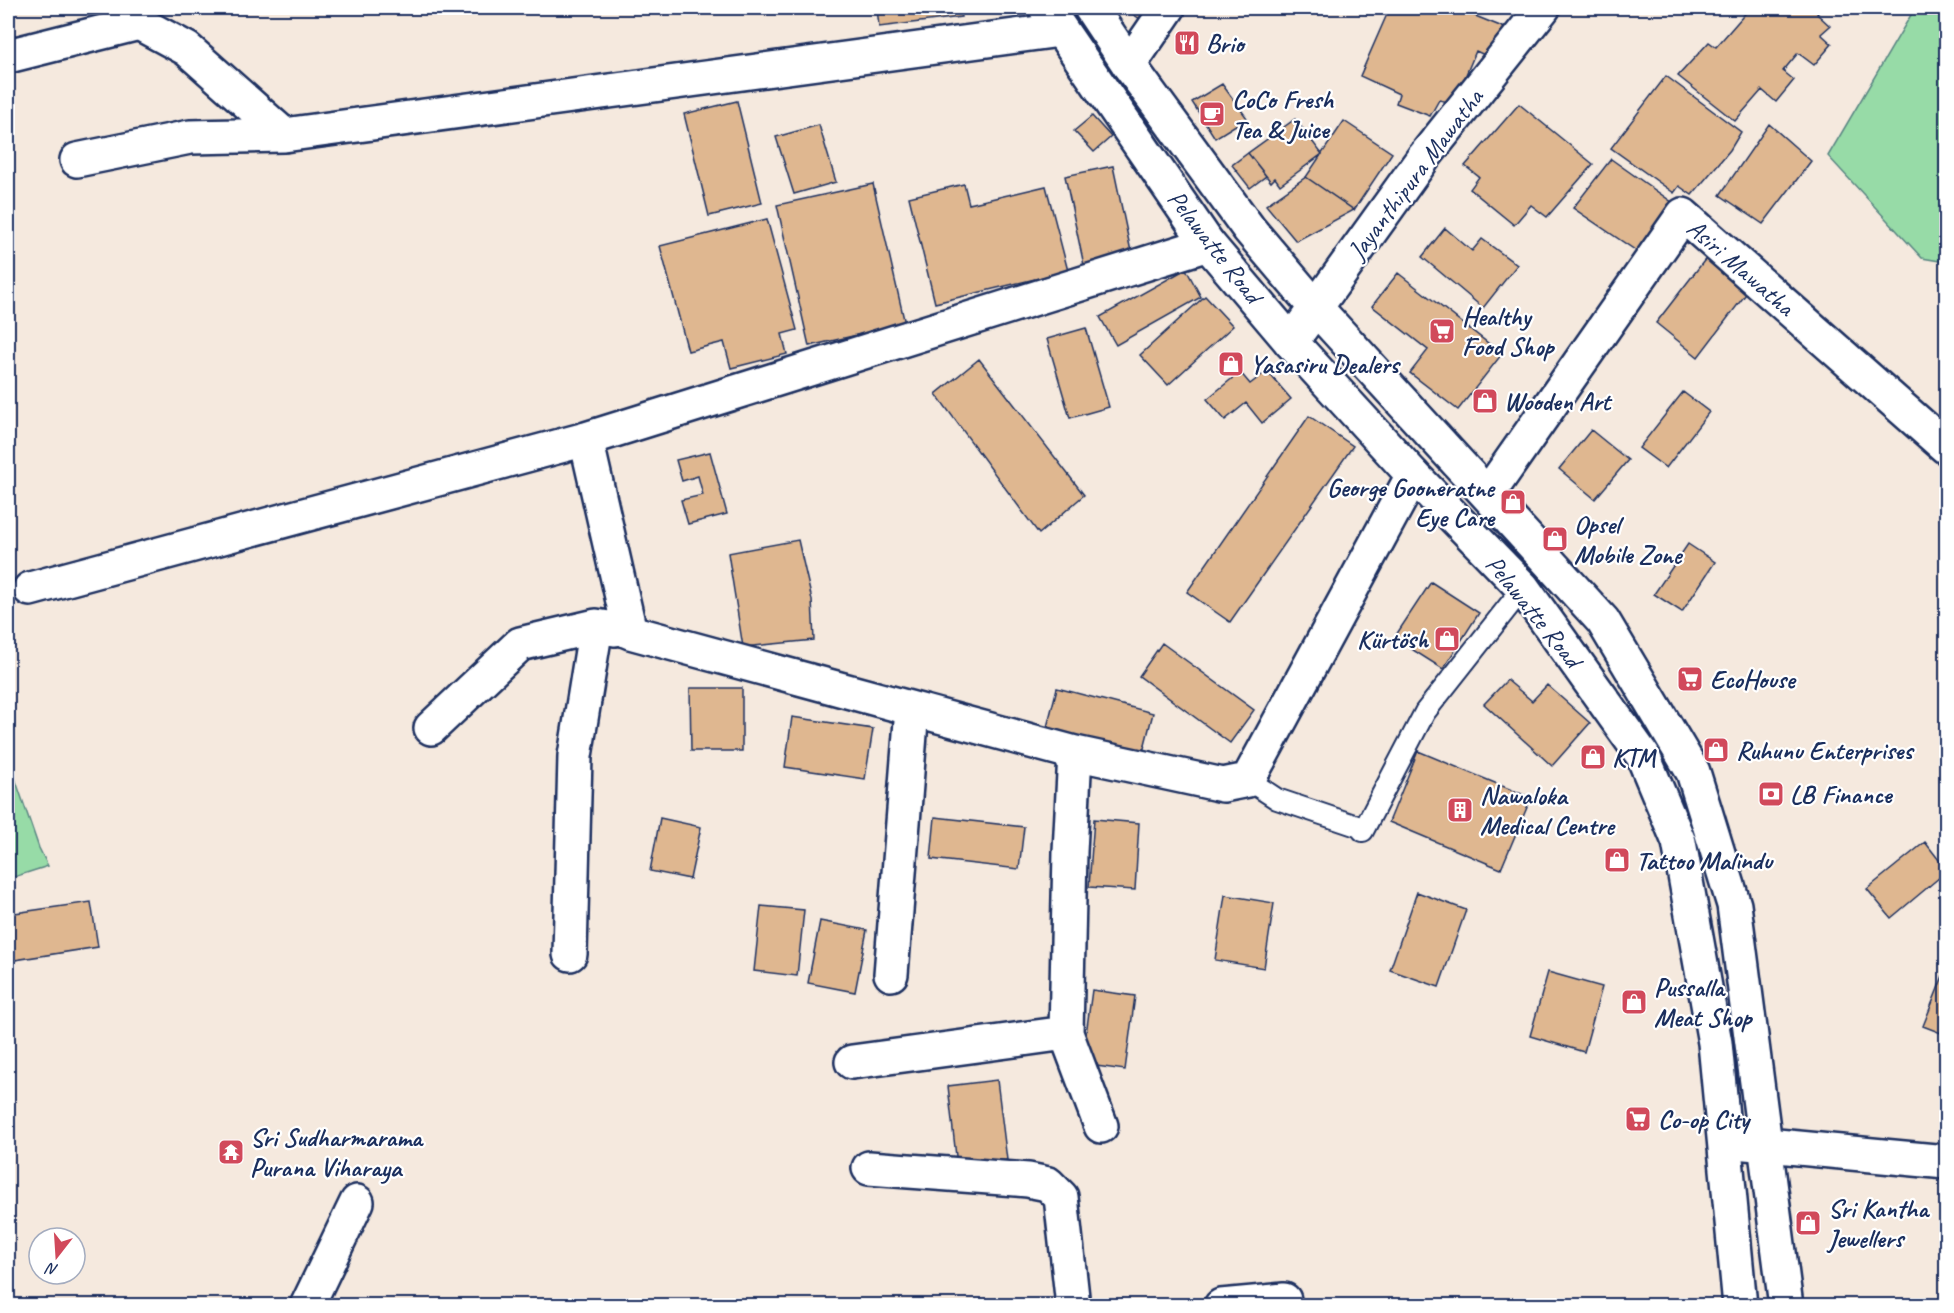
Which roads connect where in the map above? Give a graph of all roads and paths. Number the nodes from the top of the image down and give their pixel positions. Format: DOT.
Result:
graph roads {
  1 [pos="1091,8"];
  2 [pos="1168,8"];
  3 [pos="1543,8"];
  4 [pos="1053,19"];
  5 [pos="8,56"];
  6 [pos="1129,65"];
  7 [pos="284,135"];
  8 [pos="77,160"];
  9 [pos="1208,244"];
  10 [pos="1316,308"];
  11 [pos="1291,342"];
  12 [pos="586,439"];
  13 [pos="1947,447"];
  14 [pos="1413,475"];
  15 [pos="1488,494"];
  16 [pos="1523,588"];
  17 [pos="30,589"];
  18 [pos="596,626"];
  19 [pos="630,632"];
  20 [pos="912,709"];
  21 [pos="430,728"];
  22 [pos="1075,753"];
  23 [pos="1248,780"];
  24 [pos="570,954"];
  25 [pos="891,974"];
  26 [pos="1066,1034"];
  27 [pos="852,1062"];
  28 [pos="1101,1126"];
  29 [pos="1725,1141"];
  30 [pos="1764,1145"];
  31 [pos="1947,1162"];
  32 [pos="869,1168"];
  33 [pos="357,1202"];
  34 [pos="1284,1300"];
  35 [pos="307,1305"];
  36 [pos="1073,1305"];
  37 [pos="1221,1305"];
  38 [pos="1740,1305"];
  39 [pos="1786,1305"];
  1 -- 6 [label="street, Pelawatte Road"];
  2 -- 6 [label="street"];
  3 -- 10 [label="street, Jayanthipura Mawatha"];
  4 -- 7 [label="street"];
  4 -- 9 [label="street, Pelawatte Road"];
  5 -- 7 [label="street"];
  6 -- 10 [label="street, Pelawatte Road"];
  7 -- 8 [label="street"];
  9 -- 11 [label="street, Pelawatte Road"];
  9 -- 12 [label="street"];
  10 -- 11 [label="street, Jayanthipura Mawatha"];
  10 -- 15 [label="street, Pelawatte Road"];
  11 -- 14 [label="street, Pelawatte Road"];
  12 -- 17 [label="street"];
  12 -- 19 [label="street"];
  13 -- 15 [label="street, Asiri Mawatha"];
  14 -- 16 [label="street, Pelawatte Road"];
  14 -- 23 [label="street"];
  15 -- 30 [label="street, Pelawatte Road"];
  16 -- 23 [label="lane"];
  16 -- 29 [label="street, Pelawatte Road"];
  18 -- 19 [label="street"];
  18 -- 21 [label="street"];
  18 -- 24 [label="street"];
  19 -- 20 [label="street"];
  20 -- 22 [label="street"];
  20 -- 25 [label="street"];
  22 -- 23 [label="street"];
  22 -- 26 [label="street"];
  26 -- 27 [label="street"];
  26 -- 28 [label="street"];
  29 -- 30 [label="street"];
  29 -- 38 [label="street, Pelawatte Road"];
  30 -- 31 [label="street"];
  30 -- 39 [label="street, Pelawatte Road"];
  32 -- 36 [label="street"];
  33 -- 35 [label="street"];
  34 -- 37 [label="street"];
}
